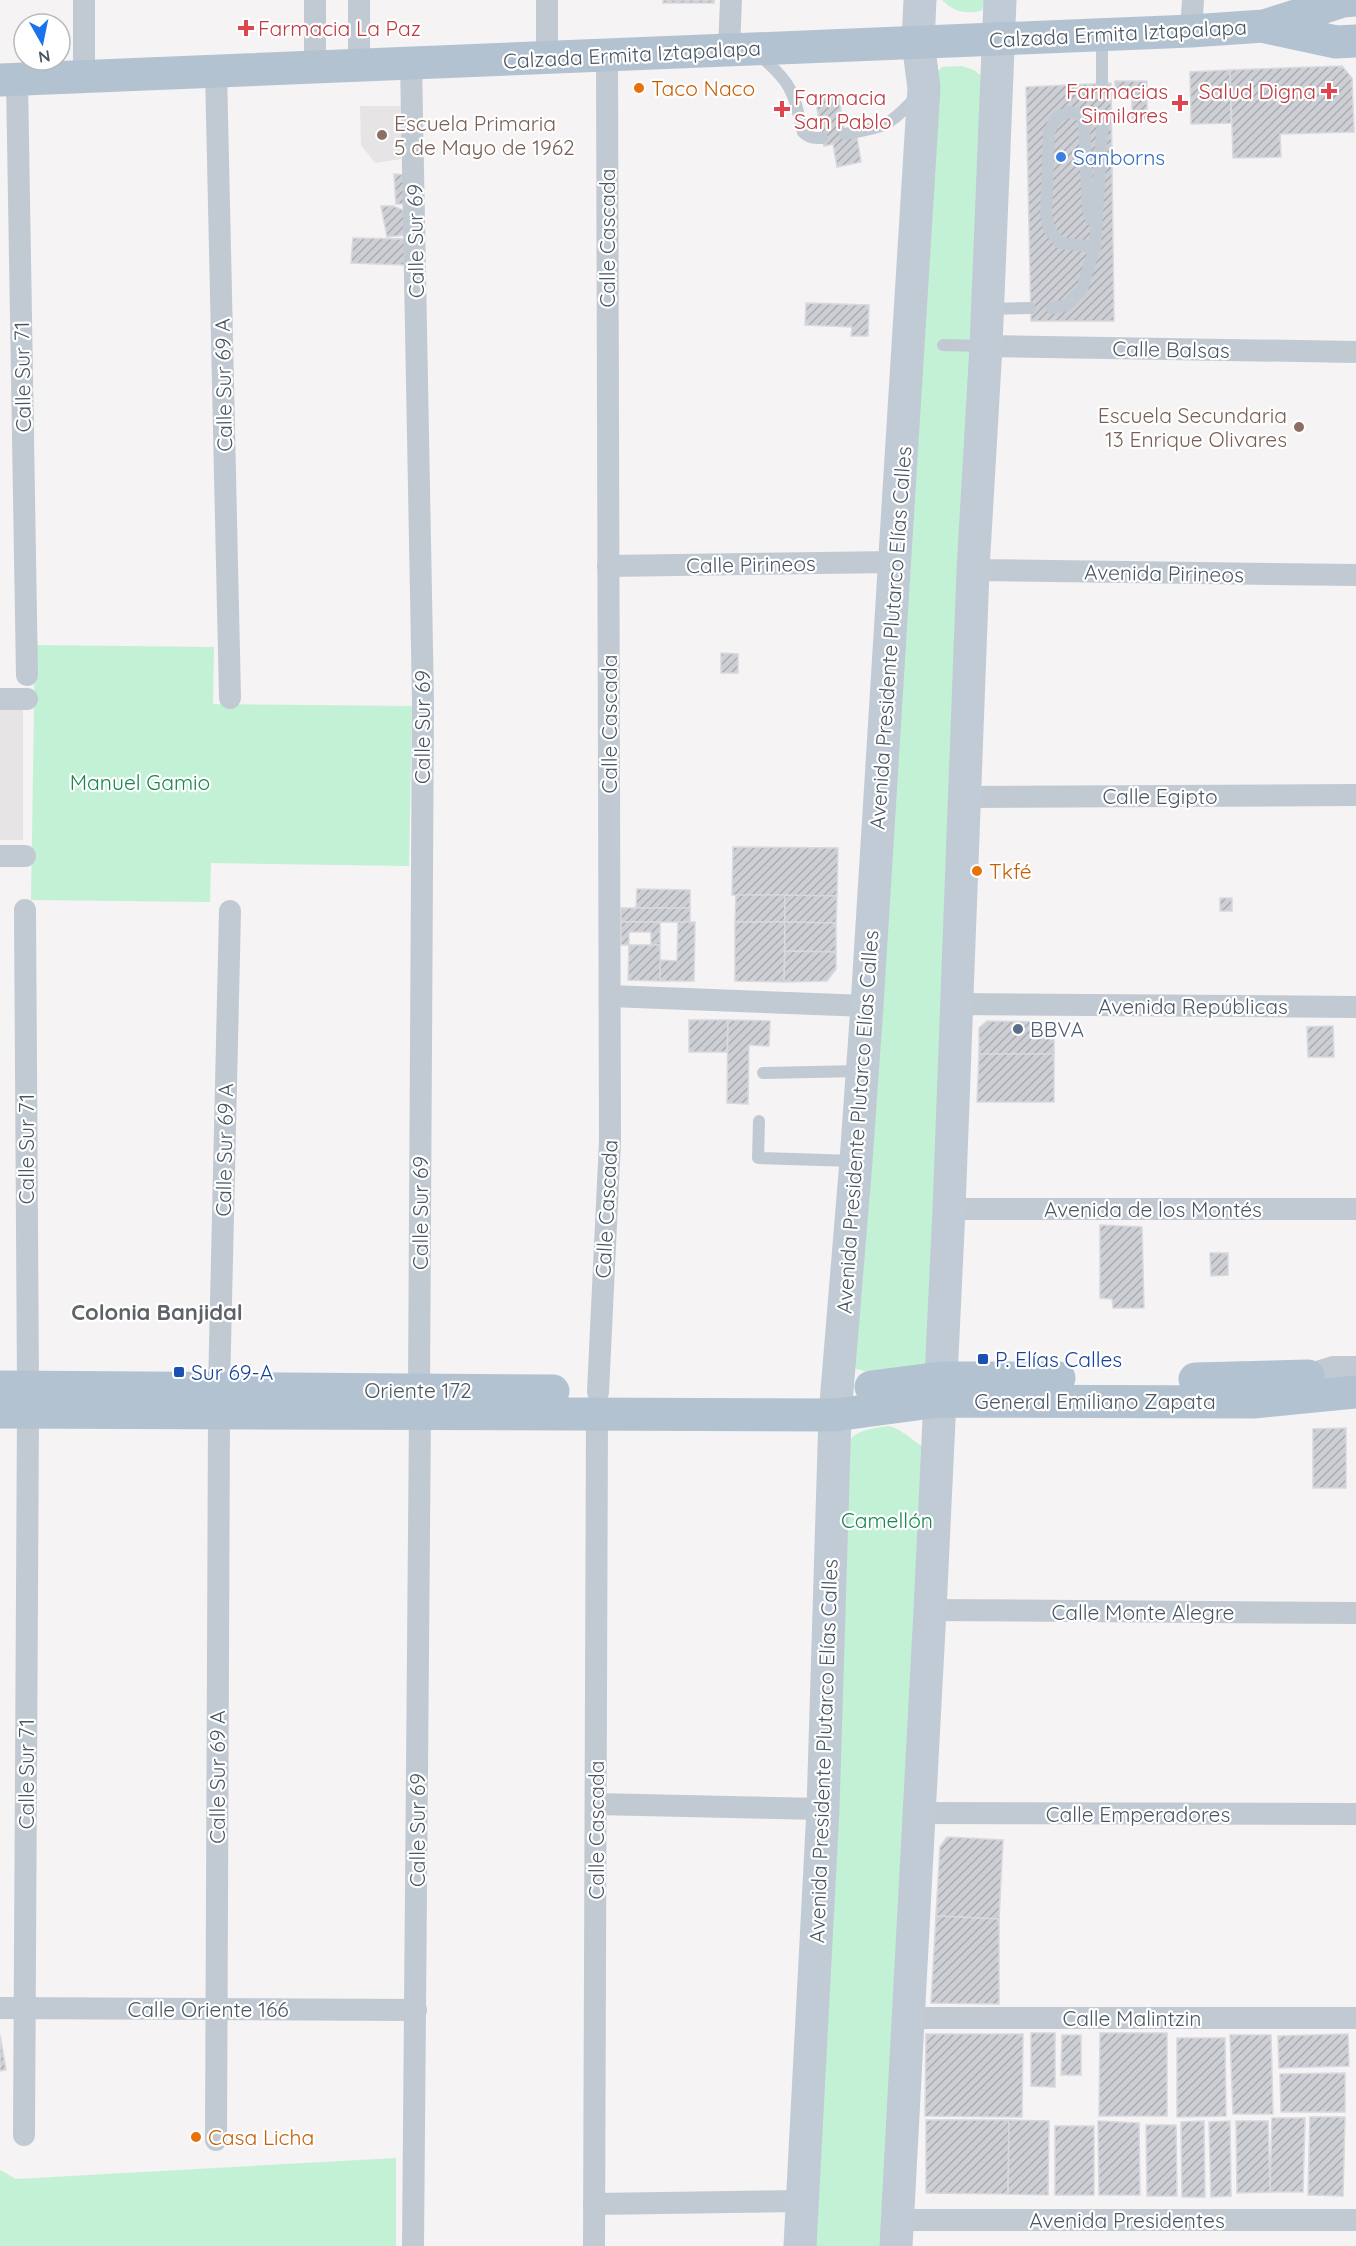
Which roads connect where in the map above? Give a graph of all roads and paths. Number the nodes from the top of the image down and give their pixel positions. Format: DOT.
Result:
graph roads {
  1 [pos="84,0"];
  2 [pos="315,0"];
  3 [pos="359,0"];
  4 [pos="547,0"];
  5 [pos="731,0"];
  6 [pos="920,0"];
  7 [pos="1000,0"];
  8 [pos="1347,0"];
  9 [pos="1192,16"];
  10 [pos="1264,26"];
  11 [pos="1102,35"];
  12 [pos="998,39"];
  13 [pos="1356,41"];
  14 [pos="918,42"];
  15 [pos="740,49"];
  16 [pos="607,55"];
  17 [pos="547,58"];
  18 [pos="411,63"];
  19 [pos="359,65"];
  20 [pos="315,68"];
  21 [pos="216,71"];
  22 [pos="84,76"];
  23 [pos="9,80"];
  24 [pos="1102,83"];
  25 [pos="924,88"];
  26 [pos="1102,117"];
  27 [pos="845,134"];
  28 [pos="822,138"];
  29 [pos="1096,224"];
  30 [pos="1095,247"];
  31 [pos="1030,308"];
  32 [pos="1052,308"];
  33 [pos="987,309"];
  34 [pos="943,345"];
  35 [pos="986,346"];
  36 [pos="1356,352"];
  37 [pos="895,562"];
  38 [pos="608,566"];
  39 [pos="973,570"];
  40 [pos="1356,575"];
  41 [pos="27,675"];
  42 [pos="230,698"];
  43 [pos="0,699"];
  44 [pos="27,699"];
  45 [pos="1356,795"];
  46 [pos="965,797"];
  47 [pos="0,856"];
  48 [pos="25,856"];
  49 [pos="25,910"];
  50 [pos="230,911"];
  51 [pos="610,996"];
  52 [pos="958,1004"];
  53 [pos="867,1006"];
  54 [pos="1356,1007"];
  55 [pos="862,1071"];
  56 [pos="763,1073"];
  57 [pos="759,1121"];
  58 [pos="856,1161"];
  59 [pos="949,1209"];
  60 [pos="1356,1209"];
  61 [pos="1356,1367"];
  62 [pos="1305,1376"];
  63 [pos="1356,1377"];
  64 [pos="940,1390"];
  65 [pos="1356,1392"];
  66 [pos="14,1400"];
  67 [pos="219,1401"];
  68 [pos="419,1402"];
  69 [pos="1253,1402"];
  70 [pos="598,1403"];
  71 [pos="835,1403"];
  72 [pos="1356,1405"];
  73 [pos="930,1610"];
  74 [pos="1356,1613"];
  75 [pos="596,1804"];
  76 [pos="822,1809"];
  77 [pos="919,1813"];
  78 [pos="1356,1814"];
  79 [pos="0,2008"];
  80 [pos="25,2008"];
  81 [pos="216,2010"];
  82 [pos="416,2010"];
  83 [pos="908,2018"];
  84 [pos="1356,2018"];
  85 [pos="24,2135"];
  86 [pos="216,2140"];
  87 [pos="803,2201"];
  88 [pos="594,2204"];
  89 [pos="1356,2220"];
  90 [pos="897,2233"];
  91 [pos="413,2246"];
  92 [pos="594,2246"];
  93 [pos="800,2246"];
  1 -- 22 [label="street"];
  2 -- 20 [label="street"];
  3 -- 19 [label="street"];
  4 -- 17 [label="street"];
  5 -- 15 [label="street"];
  6 -- 14 [label="main road, Avenida Presidente Plutarco Elías Calles"];
  7 -- 12 [label="main road"];
  8 -- 10 [label="main road, Calzada Ermita Iztapalapa"];
  9 -- 10 [label="main road, Calzada Ermita Iztapalapa"];
  9 -- 11 [label="main road, Calzada Ermita Iztapalapa"];
  10 -- 13 [label="main road, Calzada Ermita Iztapalapa"];
  11 -- 12 [label="main road, Calzada Ermita Iztapalapa"];
  11 -- 24 [label="lane"];
  12 -- 14 [label="main road, Calzada Ermita Iztapalapa"];
  12 -- 33 [label="main road"];
  14 -- 15 [label="main road, Calzada Ermita Iztapalapa"];
  14 -- 25 [label="main road, Avenida Presidente Plutarco Elías Calles"];
  15 -- 16 [label="main road, Calzada Ermita Iztapalapa"];
  15 -- 28 [label="lane"];
  16 -- 17 [label="main road, Calzada Ermita Iztapalapa"];
  16 -- 38 [label="street, Calle Cascada"];
  17 -- 18 [label="main road, Calzada Ermita Iztapalapa"];
  18 -- 19 [label="main road, Calzada Ermita Iztapalapa"];
  18 -- 68 [label="street, Calle Sur 69"];
  19 -- 20 [label="main road, Calzada Ermita Iztapalapa"];
  20 -- 21 [label="main road, Calzada Ermita Iztapalapa"];
  21 -- 22 [label="main road, Calzada Ermita Iztapalapa"];
  21 -- 42 [label="street, Calle Sur 69 A"];
  22 -- 23 [label="main road, Calzada Ermita Iztapalapa"];
  23 -- 41 [label="street, Calle Sur 71"];
  25 -- 27 [label="lane"];
  25 -- 37 [label="main road, Avenida Presidente Plutarco Elías Calles"];
  26 -- 29 [label="lane"];
  29 -- 30 [label="lane"];
  29 -- 30 [label="lane"];
  30 -- 32 [label="lane"];
  31 -- 33 [label="lane"];
  33 -- 35 [label="main road"];
  34 -- 35 [label="lane"];
  35 -- 36 [label="street, Calle Balsas"];
  35 -- 39 [label="main road"];
  37 -- 38 [label="street, Calle Pirineos"];
  37 -- 53 [label="main road, Avenida Presidente Plutarco Elías Calles"];
  38 -- 51 [label="street, Calle Cascada"];
  39 -- 40 [label="street, Avenida Pirineos"];
  39 -- 46 [label="main road"];
  43 -- 44 [label="street"];
  45 -- 46 [label="street, Calle Egipto"];
  46 -- 52 [label="main road"];
  47 -- 48 [label="street"];
  49 -- 66 [label="street, Calle Sur 71"];
  50 -- 67 [label="street, Calle Sur 69 A"];
  51 -- 53 [label="street"];
  51 -- 70 [label="street, Calle Cascada"];
  52 -- 54 [label="street, Avenida Repúblicas"];
  52 -- 59 [label="main road"];
  53 -- 55 [label="main road, Avenida Presidente Plutarco Elías Calles"];
  55 -- 56 [label="lane"];
  55 -- 58 [label="main road, Avenida Presidente Plutarco Elías Calles"];
  57 -- 58 [label="lane"];
  58 -- 71 [label="main road, Avenida Presidente Plutarco Elías Calles"];
  59 -- 60 [label="street, Avenida de los Montés"];
  59 -- 64 [label="main road"];
  61 -- 62 [label="street"];
  62 -- 63 [label="main road, General Emiliano Zapata"];
  62 -- 64 [label="main road, General Emiliano Zapata"];
  64 -- 69 [label="main road, General Emiliano Zapata"];
  64 -- 71 [label="main road, General Emiliano Zapata"];
  64 -- 73 [label="main road"];
  65 -- 69 [label="main road, General Emiliano Zapata"];
  66 -- 67 [label="main road, Oriente 172"];
  66 -- 80 [label="street, Calle Sur 71"];
  67 -- 68 [label="main road, Oriente 172"];
  67 -- 81 [label="street, Calle Sur 69 A"];
  68 -- 70 [label="main road, Oriente 172"];
  68 -- 82 [label="street, Calle Sur 69"];
  69 -- 72 [label="street"];
  70 -- 71 [label="main road, Oriente 172"];
  70 -- 75 [label="street, Calle Cascada"];
  71 -- 76 [label="main road, Avenida Presidente Plutarco Elías Calles"];
  73 -- 74 [label="street, Calle Monte Alegre"];
  73 -- 77 [label="main road"];
  75 -- 76 [label="street"];
  75 -- 88 [label="street, Calle Cascada"];
  76 -- 87 [label="main road, Avenida Presidente Plutarco Elías Calles"];
  77 -- 78 [label="street, Calle Emperadores"];
  77 -- 83 [label="main road"];
  79 -- 80 [label="street, Calle Oriente 166"];
  80 -- 81 [label="street, Calle Oriente 166"];
  80 -- 85 [label="street, Calle Sur 71"];
  81 -- 82 [label="street, Calle Oriente 166"];
  81 -- 86 [label="street, Calle Sur 69 A"];
  82 -- 91 [label="street, Calle Sur 69"];
  83 -- 84 [label="street, Calle Malintzin"];
  83 -- 90 [label="main road"];
  87 -- 88 [label="street"];
  87 -- 93 [label="main road, Avenida Presidente Plutarco Elías Calles"];
  88 -- 92 [label="street, Calle Cascada"];
  89 -- 90 [label="street, Avenida Presidentes"];
}
